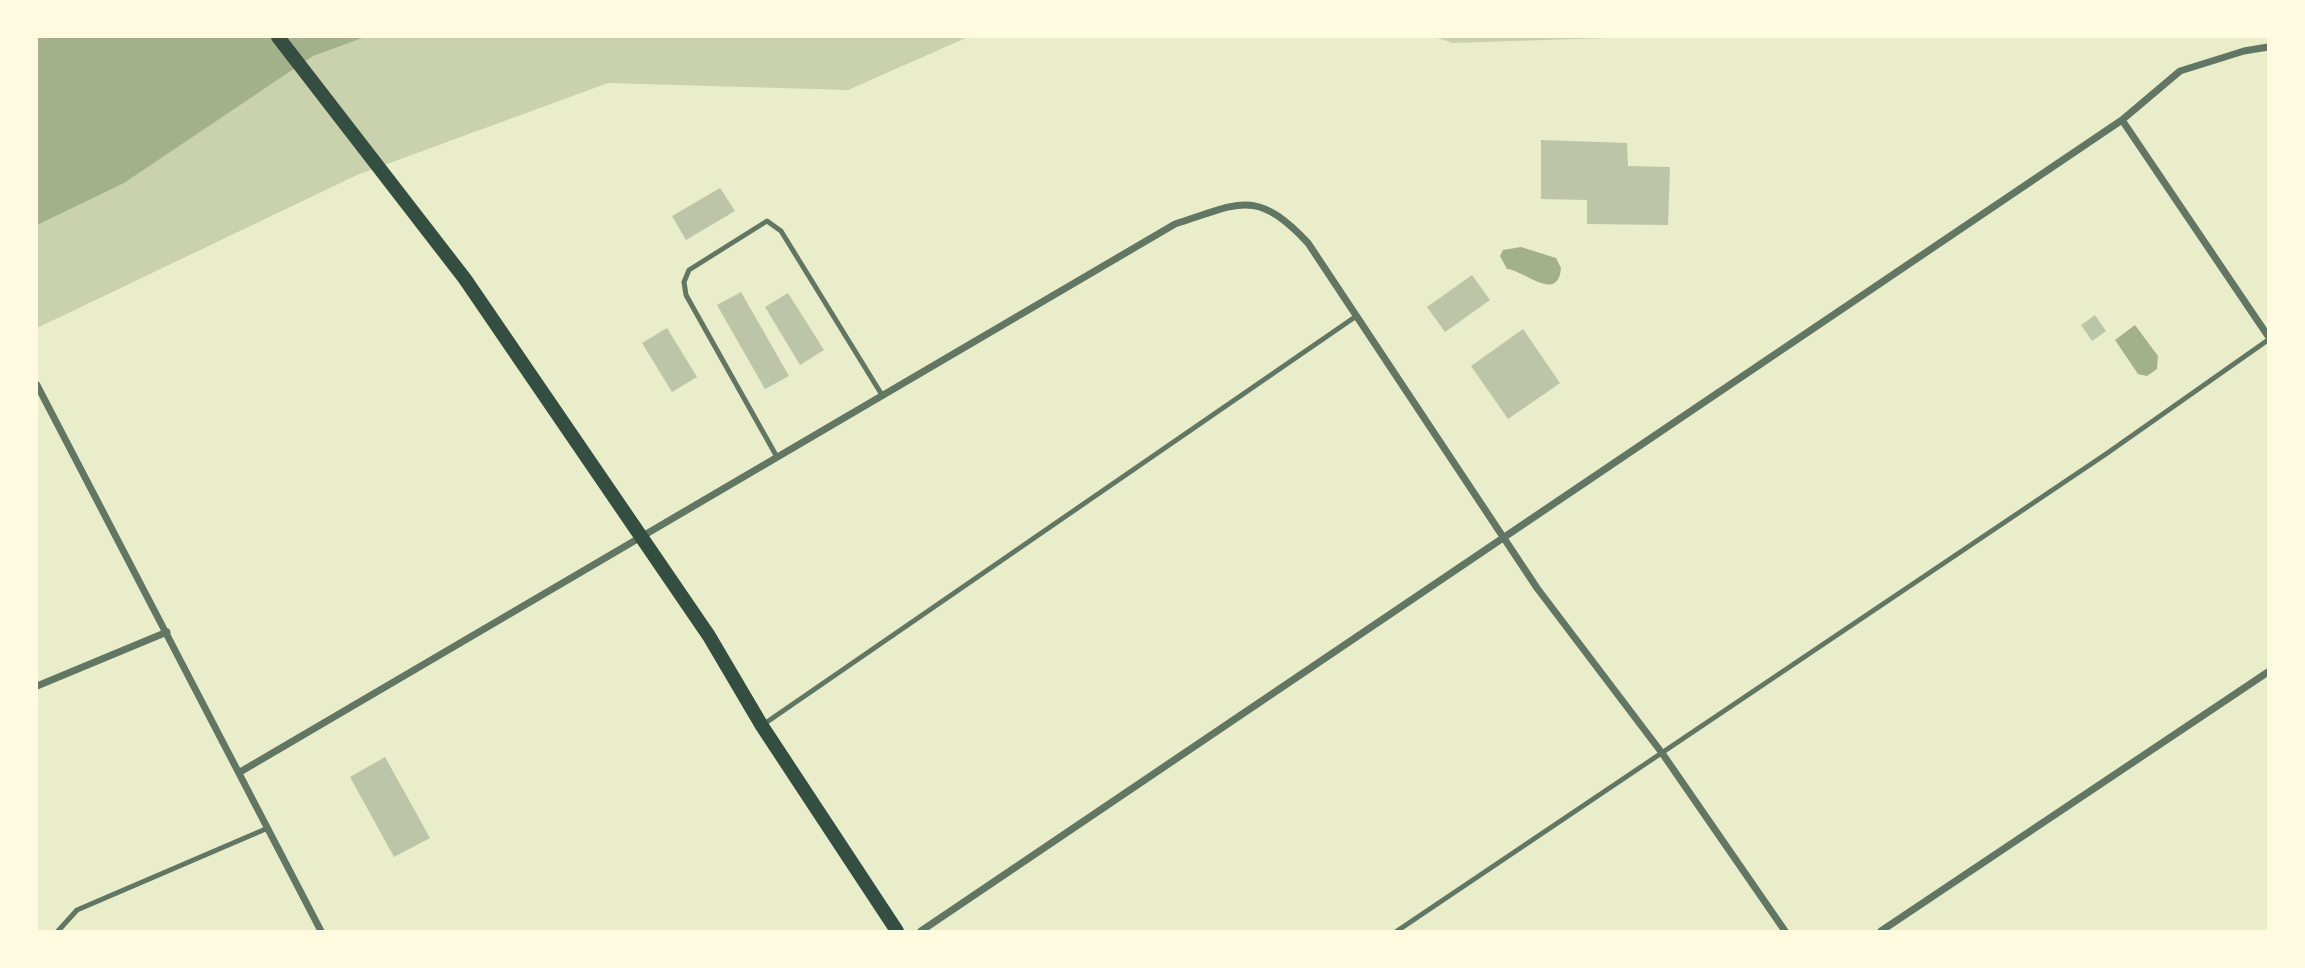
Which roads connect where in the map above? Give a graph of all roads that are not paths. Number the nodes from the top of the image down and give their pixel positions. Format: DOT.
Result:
graph roads {
  1 [pos="278,37"];
  2 [pos="2268,47"];
  3 [pos="2122,120"];
  4 [pos="1355,317"];
  5 [pos="2268,338"];
  6 [pos="37,385"];
  7 [pos="882,395"];
  8 [pos="777,457"];
  9 [pos="1504,538"];
  10 [pos="167,632"];
  11 [pos="2268,672"];
  12 [pos="37,686"];
  13 [pos="762,726"];
  14 [pos="1662,753"];
  15 [pos="240,772"];
  16 [pos="268,828"];
  17 [pos="58,931"];
  18 [pos="321,931"];
  19 [pos="897,931"];
  20 [pos="922,931"];
  21 [pos="1397,931"];
  22 [pos="1785,931"];
  23 [pos="1881,931"];
  1 -- 13 [label="main road"];
  2 -- 3 [label="street"];
  3 -- 5 [label="street"];
  3 -- 9 [label="street"];
  4 -- 7 [label="street"];
  4 -- 9 [label="street"];
  4 -- 13 [label="lane"];
  5 -- 14 [label="lane"];
  6 -- 10 [label="street"];
  7 -- 8 [label="street"];
  7 -- 8 [label="lane"];
  8 -- 15 [label="street"];
  9 -- 14 [label="street"];
  9 -- 20 [label="street"];
  10 -- 12 [label="street"];
  10 -- 15 [label="street"];
  11 -- 23 [label="street"];
  13 -- 19 [label="main road"];
  14 -- 21 [label="lane"];
  14 -- 22 [label="street"];
  15 -- 16 [label="street"];
  16 -- 17 [label="lane"];
  16 -- 18 [label="street"];
}
